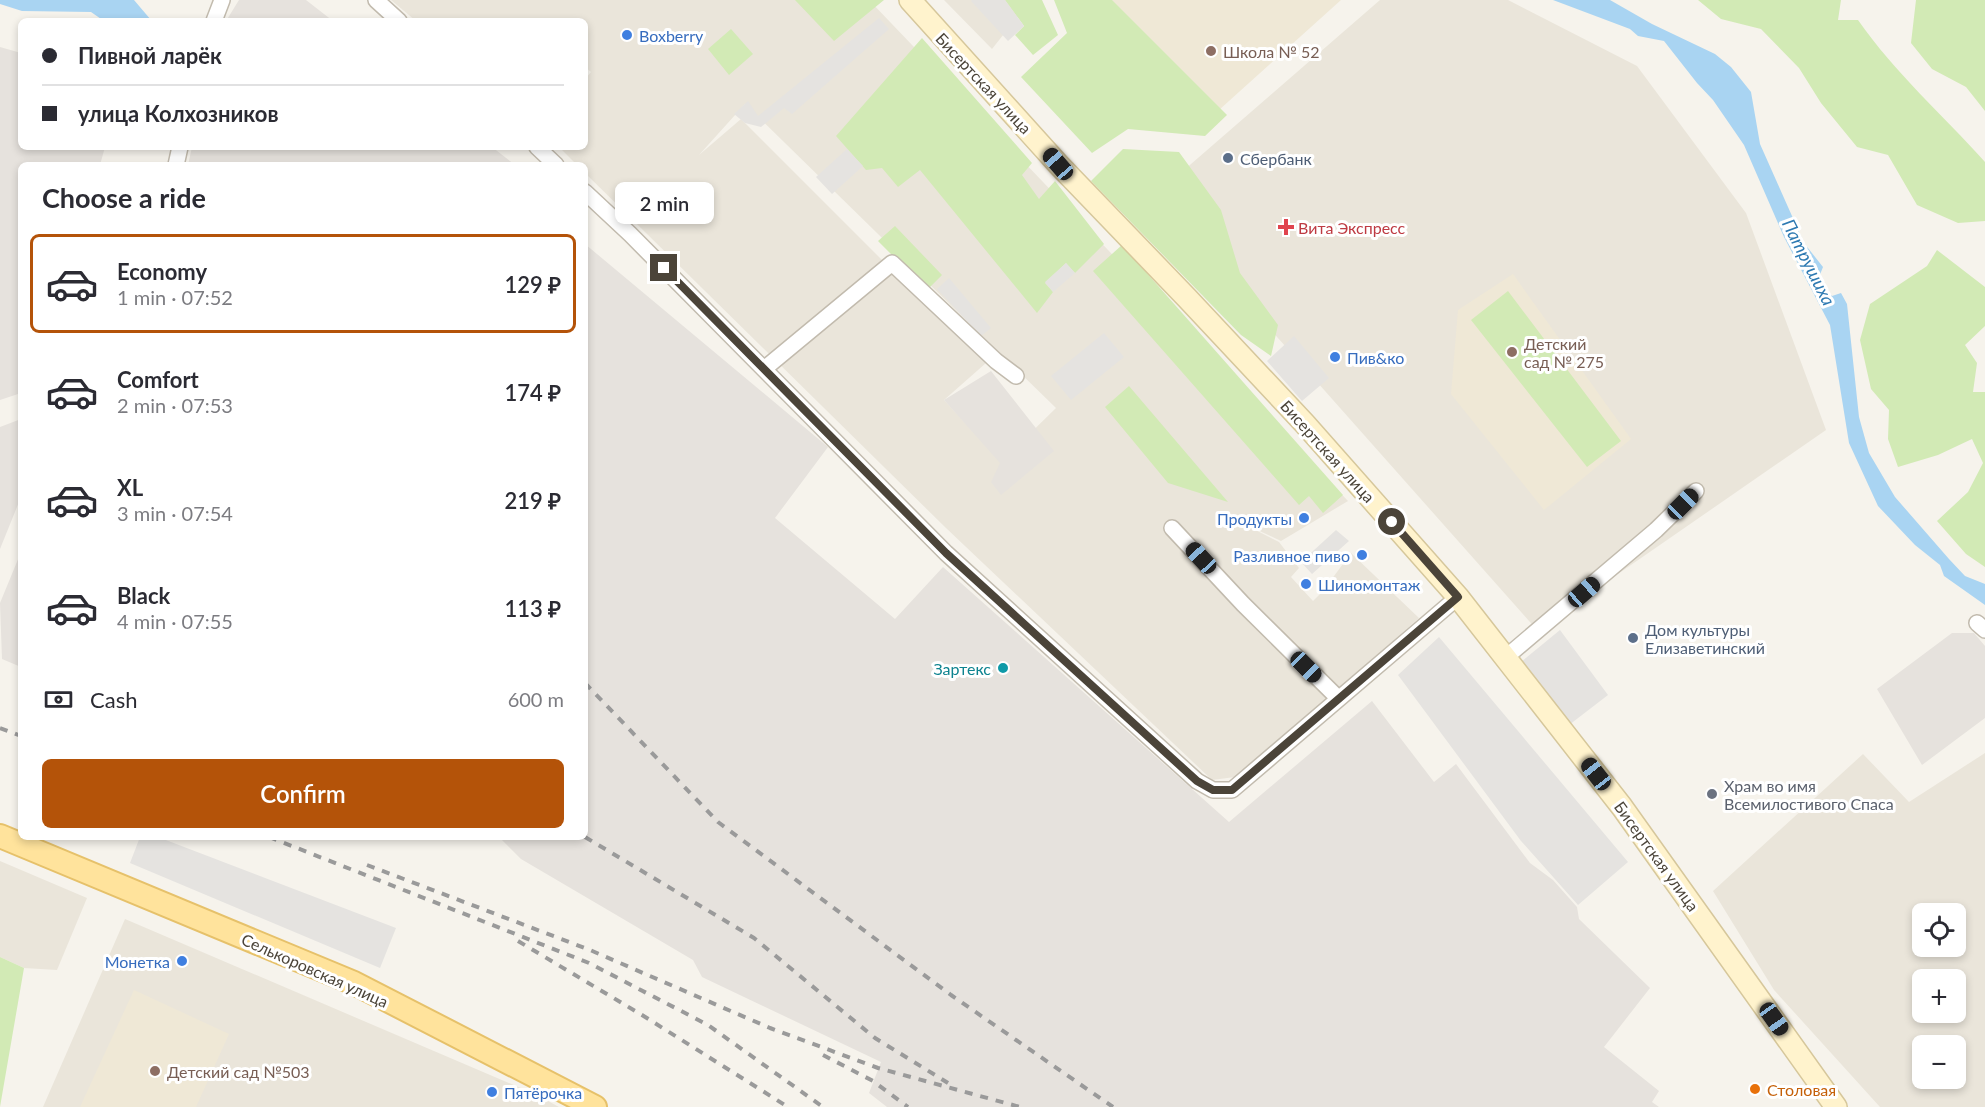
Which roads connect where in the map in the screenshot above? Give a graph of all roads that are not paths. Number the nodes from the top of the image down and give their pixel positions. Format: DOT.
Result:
graph roads {
  1 [pos="222,0"];
  2 [pos="376,0"];
  3 [pos="910,0"];
  4 [pos="215,18"];
  5 [pos="396,18"];
  6 [pos="540,150"];
  7 [pos="553,162"];
  8 [pos="588,195"];
  9 [pos="764,369"];
  10 [pos="1016,376"];
  11 [pos="1696,491"];
  12 [pos="1172,528"];
  13 [pos="1458,597"];
  14 [pos="1505,658"];
  15 [pos="1338,698"];
  16 [pos="0,836"];
  17 [pos="595,1107"];
  18 [pos="1836,1107"];
  1 -- 4 [label="street"];
  2 -- 5 [label="street"];
  3 -- 13 [label="main road, Бисертская улица"];
  6 -- 7 [label="street"];
  8 -- 9 [label="street"];
  9 -- 10 [label="street"];
  9 -- 15 [label="street"];
  11 -- 14 [label="street"];
  12 -- 15 [label="street"];
  13 -- 14 [label="main road, Бисертская улица"];
  13 -- 15 [label="street"];
  14 -- 18 [label="main road, Бисертская улица"];
  16 -- 17 [label="main road, Селькоровская улица"];
}
